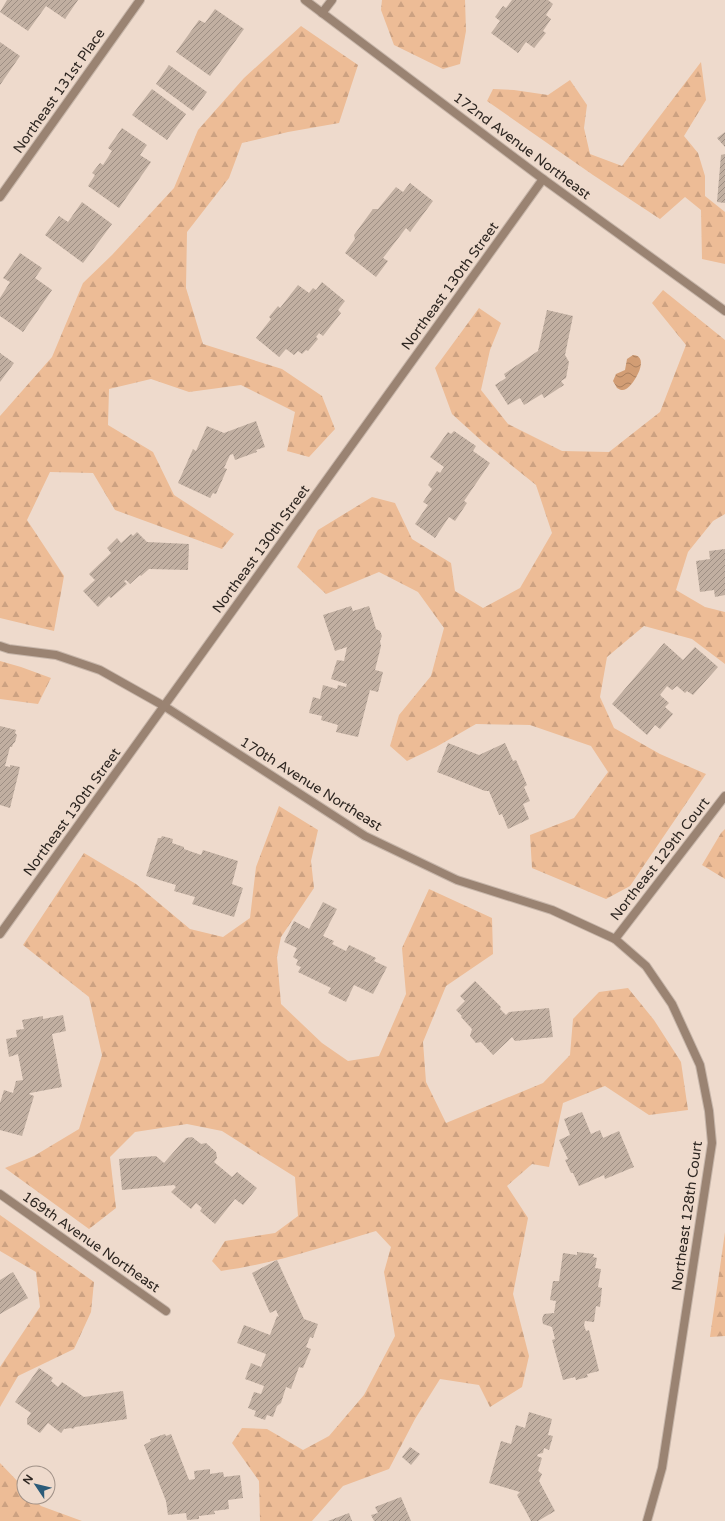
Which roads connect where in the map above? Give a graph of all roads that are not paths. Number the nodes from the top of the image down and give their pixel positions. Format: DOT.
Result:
graph roads {
  1 [pos="140,0"];
  2 [pos="305,0"];
  3 [pos="332,0"];
  4 [pos="322,13"];
  5 [pos="543,179"];
  6 [pos="0,197"];
  7 [pos="725,311"];
  8 [pos="0,646"];
  9 [pos="164,706"];
  10 [pos="725,796"];
  11 [pos="0,934"];
  12 [pos="615,938"];
  13 [pos="0,1194"];
  14 [pos="166,1311"];
  15 [pos="647,1521"];
  1 -- 6 [label="street, Northeast 131st Place"];
  2 -- 4 [label="street, 172nd Avenue Northeast"];
  3 -- 4 [label="street"];
  4 -- 5 [label="street, 172nd Avenue Northeast"];
  5 -- 7 [label="street, 172nd Avenue Northeast"];
  5 -- 9 [label="street, Northeast 130th Street"];
  8 -- 9 [label="street, 170th Avenue Northeast"];
  9 -- 11 [label="street, Northeast 130th Street"];
  9 -- 12 [label="street, 170th Avenue Northeast"];
  10 -- 12 [label="street, Northeast 129th Court"];
  12 -- 15 [label="street, Northeast 128th Court"];
  13 -- 14 [label="street, 169th Avenue Northeast"];
}
